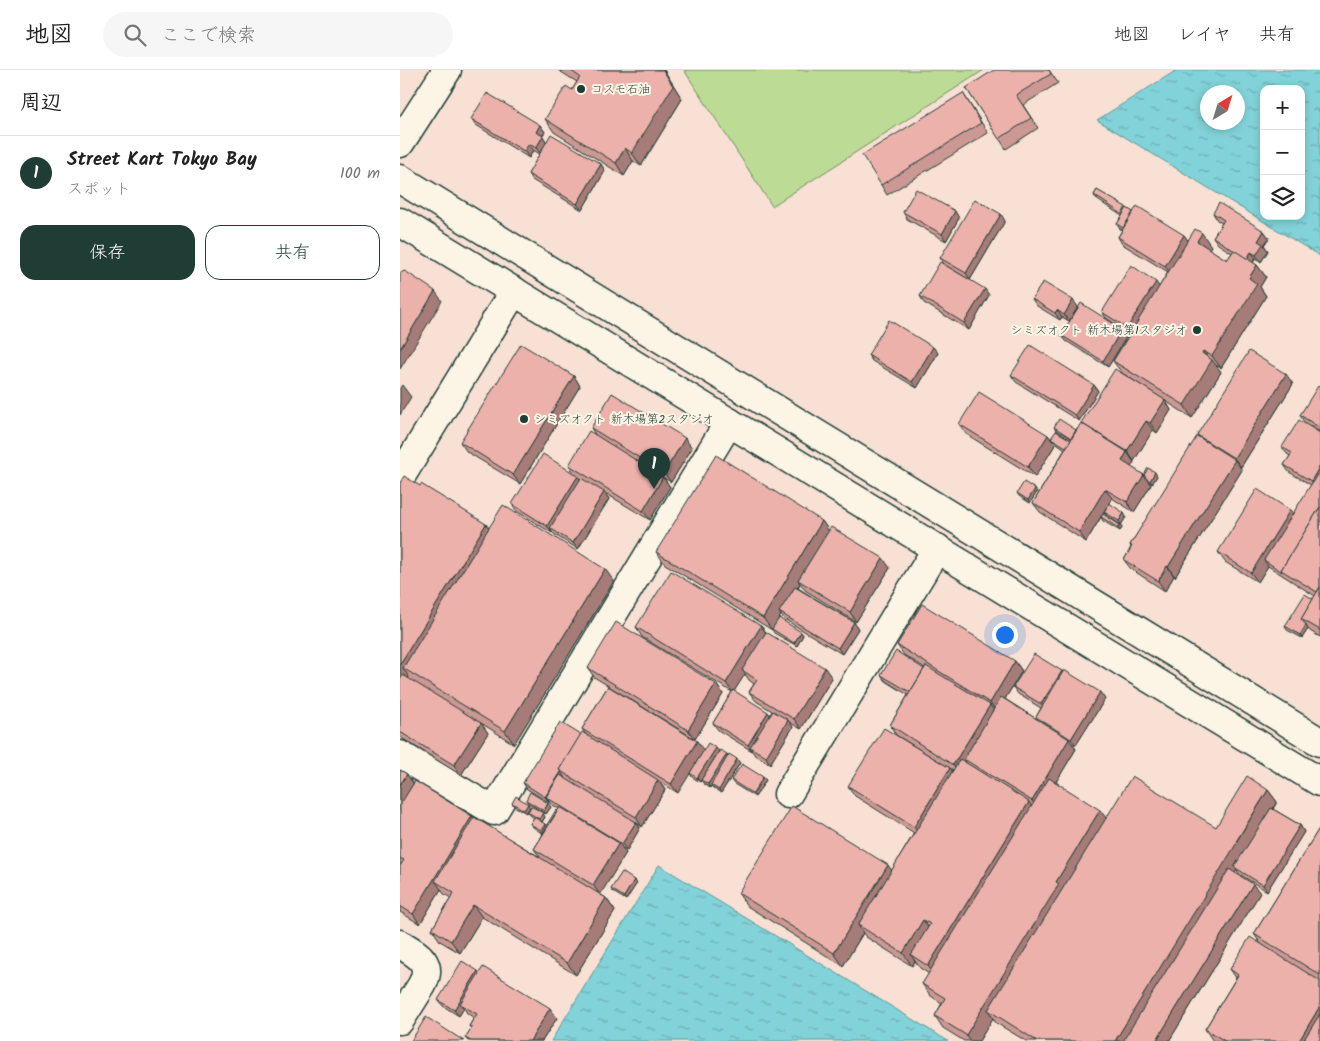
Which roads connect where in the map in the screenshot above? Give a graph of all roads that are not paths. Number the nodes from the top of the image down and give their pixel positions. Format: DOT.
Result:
graph roads {
  1 [pos="447,70"];
  2 [pos="400,143"];
  3 [pos="400,179"];
  4 [pos="400,222"];
  5 [pos="514,291"];
  6 [pos="730,422"];
  7 [pos="400,478"];
  8 [pos="937,548"];
  9 [pos="1255,702"];
  10 [pos="1237,731"];
  11 [pos="1320,742"];
  12 [pos="400,755"];
  13 [pos="1320,782"];
  14 [pos="788,794"];
  15 [pos="400,944"];
  16 [pos="400,1020"];
  1 -- 2 [label="street"];
  3 -- 9 [label="street"];
  4 -- 5 [label="street"];
  5 -- 6 [label="street"];
  5 -- 7 [label="street"];
  6 -- 8 [label="street"];
  6 -- 12 [label="street"];
  8 -- 10 [label="street"];
  8 -- 14 [label="street"];
  9 -- 10 [label="street"];
  9 -- 11 [label="street"];
  10 -- 13 [label="street"];
  15 -- 16 [label="street"];
}
